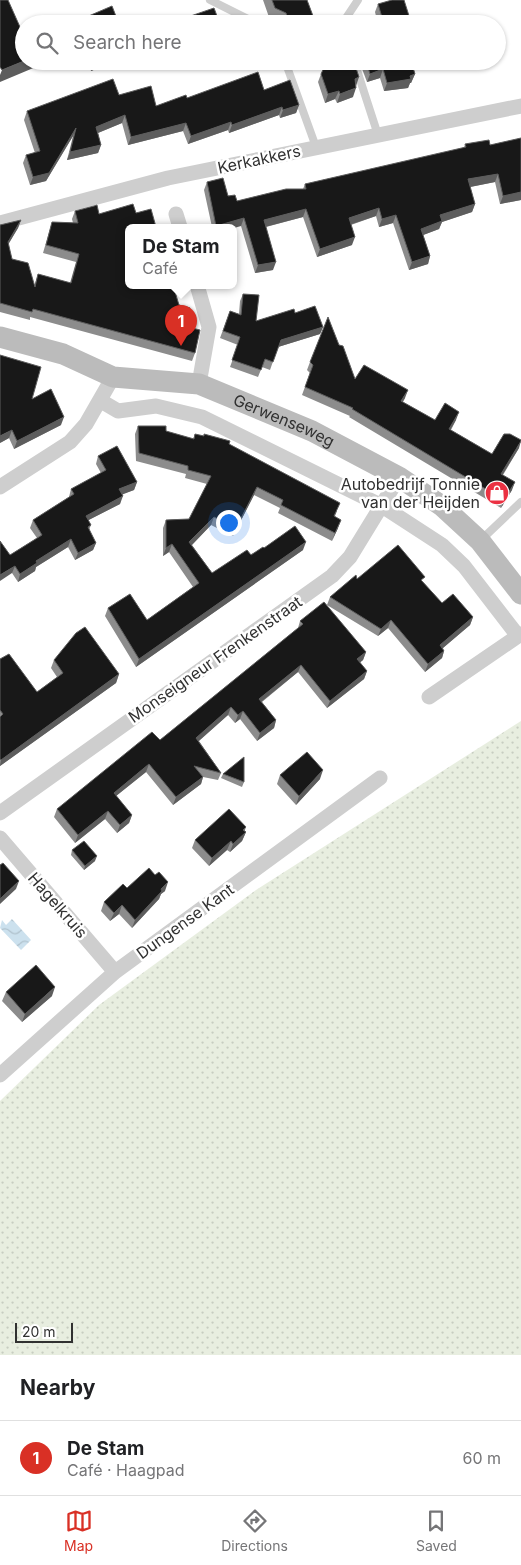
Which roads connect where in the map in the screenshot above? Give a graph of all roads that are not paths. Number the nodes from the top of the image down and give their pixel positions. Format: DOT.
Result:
graph roads {
  1 [pos="210,0"];
  2 [pos="358,0"];
  3 [pos="240,15"];
  4 [pos="348,15"];
  5 [pos="289,70"];
  6 [pos="357,70"];
  7 [pos="521,106"];
  8 [pos="378,135"];
  9 [pos="316,147"];
  10 [pos="0,223"];
  11 [pos="198,289"];
  12 [pos="0,336"];
  13 [pos="113,377"];
  14 [pos="199,384"];
  15 [pos="102,401"];
  16 [pos="399,477"];
  17 [pos="0,487"];
  18 [pos="521,502"];
  19 [pos="382,506"];
  20 [pos="480,541"];
  21 [pos="521,594"];
  22 [pos="519,635"];
  23 [pos="429,697"];
  24 [pos="380,778"];
  25 [pos="1,809"];
  26 [pos="0,838"];
  27 [pos="115,972"];
  28 [pos="0,1075"];
  1 -- 3 [label="lane"];
  2 -- 4 [label="lane"];
  5 -- 9 [label="lane"];
  6 -- 8 [label="lane"];
  7 -- 8 [label="street, Kerkakkers"];
  8 -- 9 [label="street, Kerkakkers"];
  9 -- 10 [label="street, Kerkakkers"];
  11 -- 14 [label="street"];
  12 -- 13 [label="street, Gerwenseweg"];
  13 -- 14 [label="street, Gerwenseweg"];
  13 -- 15 [label="street"];
  14 -- 16 [label="street, Gerwenseweg"];
  15 -- 17 [label="street"];
  15 -- 19 [label="street, Gerwenseweg"];
  16 -- 19 [label="street, Monseigneur Frenkenstraat"];
  16 -- 20 [label="street, Gerwenseweg"];
  18 -- 20 [label="lane"];
  19 -- 22 [label="street, Gerwenseweg"];
  19 -- 25 [label="street, Monseigneur Frenkenstraat"];
  20 -- 21 [label="street, Gerwenseweg"];
  22 -- 23 [label="street, Gerwenseweg"];
  24 -- 27 [label="street, Dungense Kant"];
  26 -- 27 [label="street, Hagelkruis"];
  27 -- 28 [label="street, Dungense Kant"];
}
